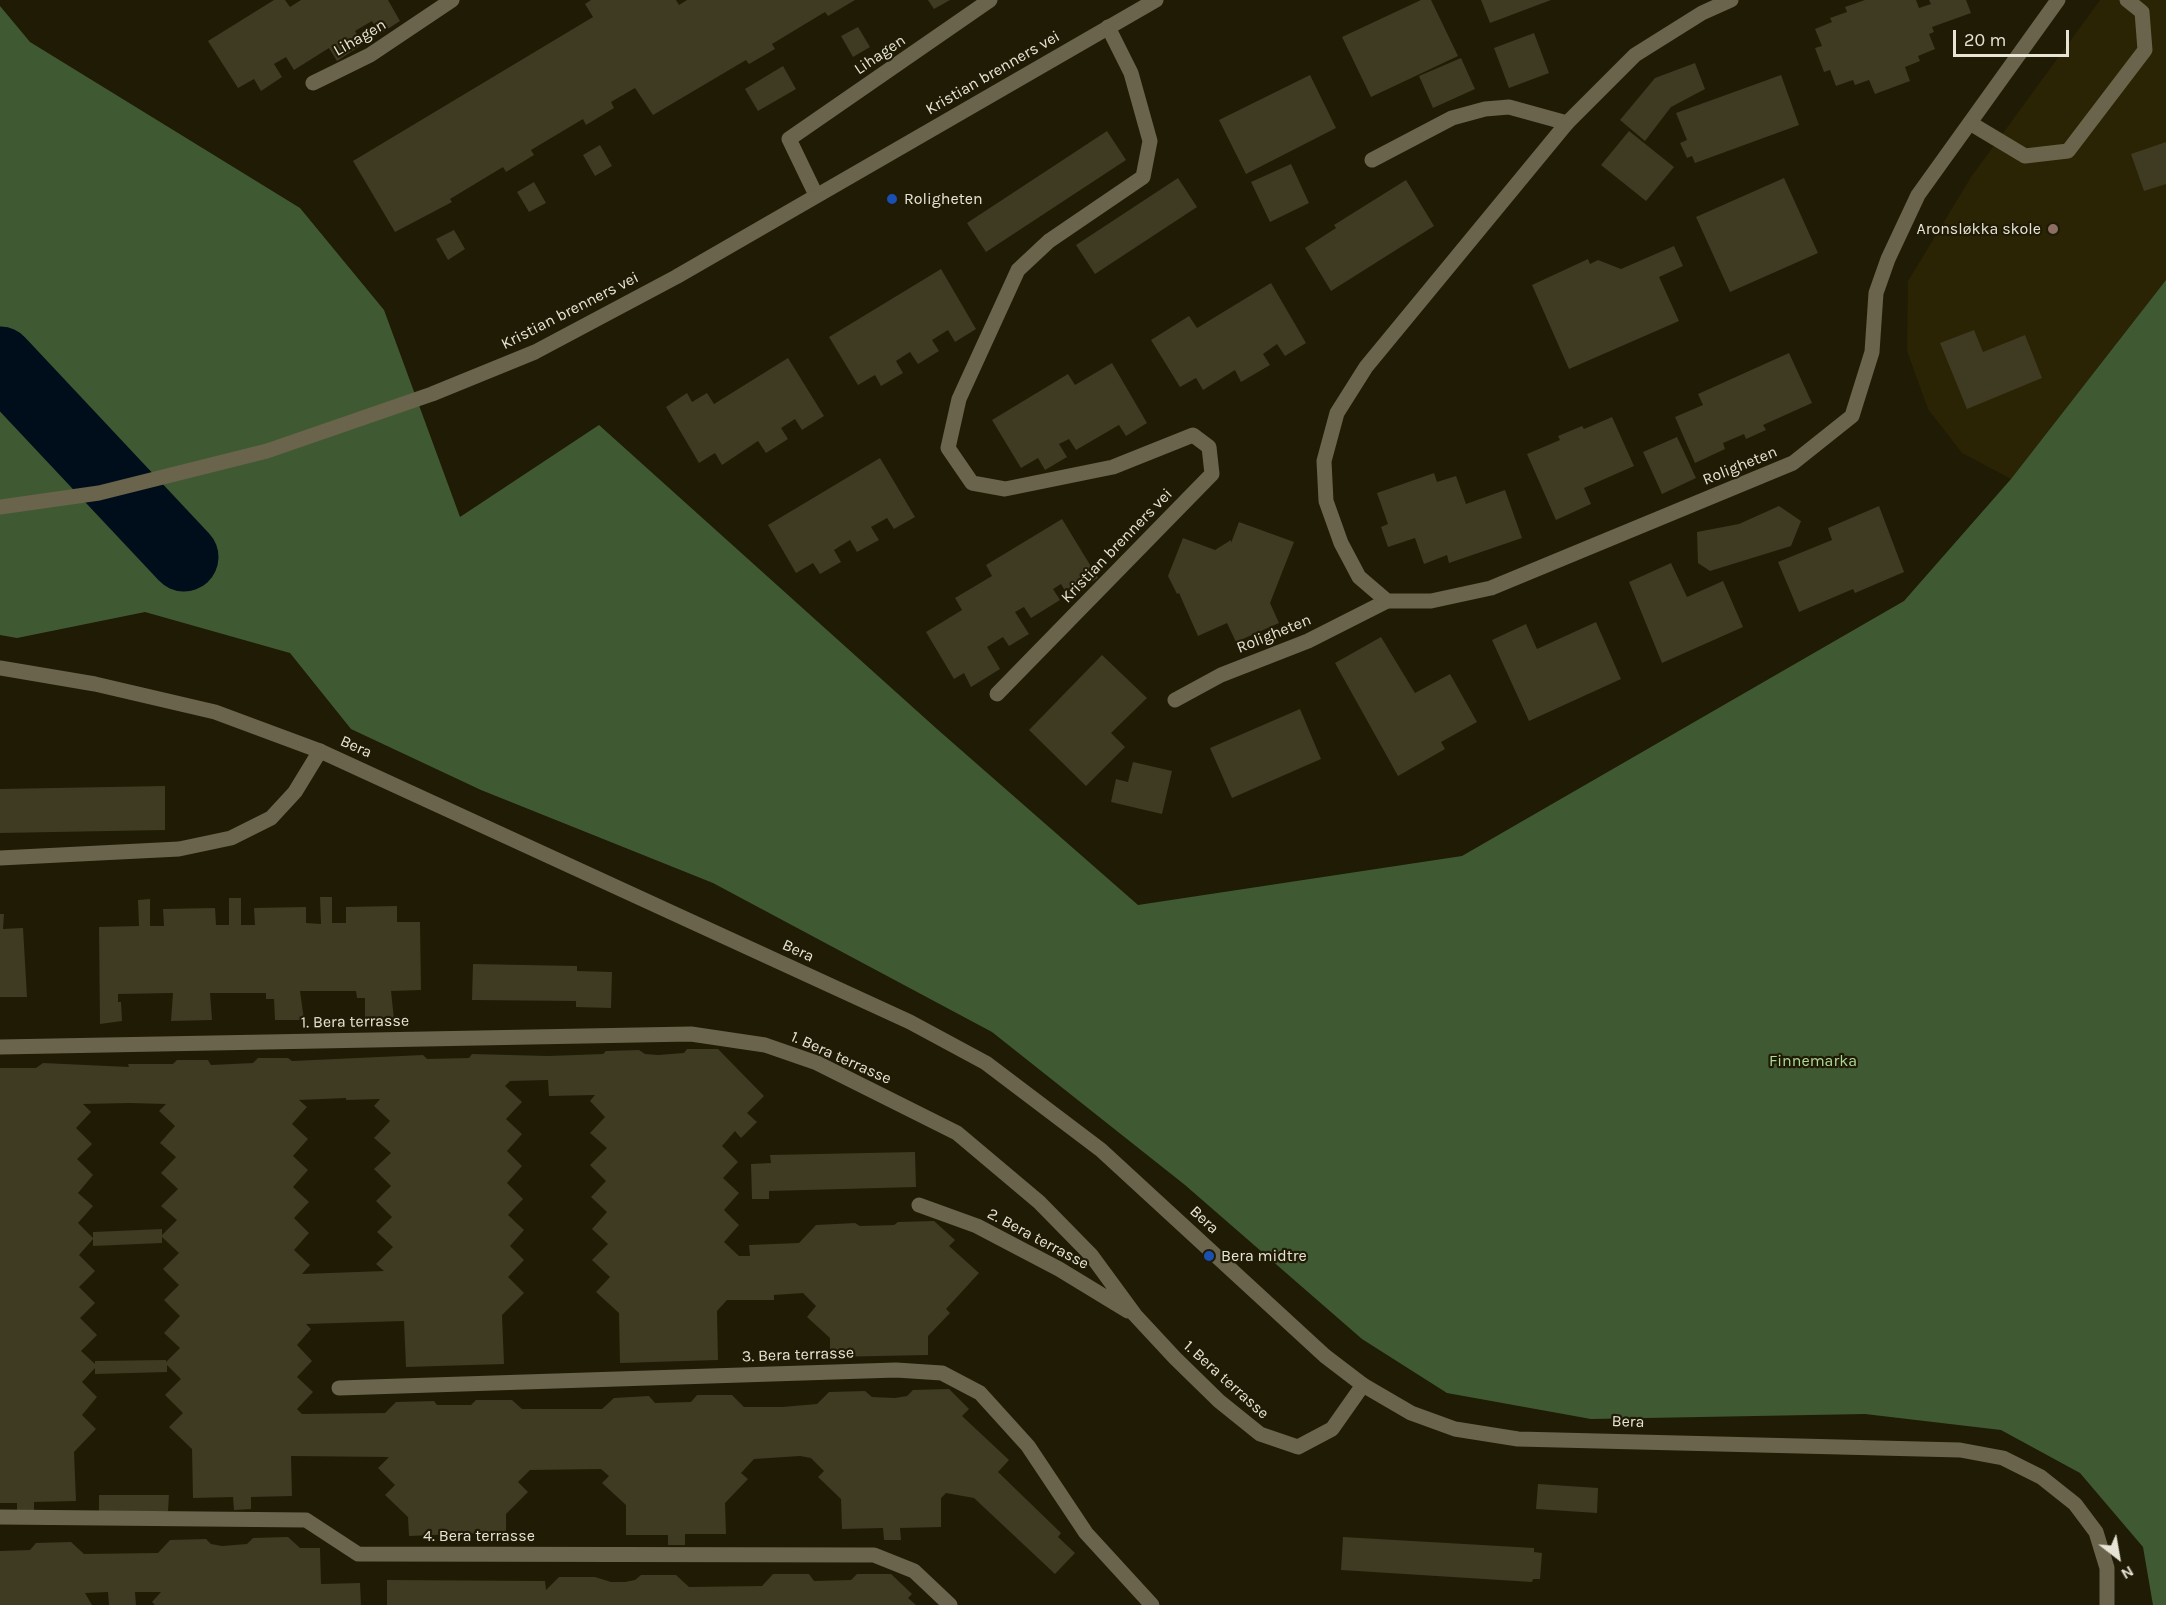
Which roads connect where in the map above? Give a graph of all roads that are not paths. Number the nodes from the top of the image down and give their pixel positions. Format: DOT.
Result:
graph roads {
  1 [pos="452,0"];
  2 [pos="990,0"];
  3 [pos="1156,0"];
  4 [pos="1731,0"];
  5 [pos="2058,0"];
  6 [pos="2127,0"];
  7 [pos="1108,27"];
  8 [pos="314,83"];
  9 [pos="1567,123"];
  10 [pos="1970,123"];
  11 [pos="1372,160"];
  12 [pos="816,195"];
  13 [pos="0,507"];
  14 [pos="1387,601"];
  15 [pos="0,668"];
  16 [pos="997,694"];
  17 [pos="1175,700"];
  18 [pos="320,751"];
  19 [pos="0,858"];
  20 [pos="0,1047"];
  21 [pos="919,1205"];
  22 [pos="1135,1315"];
  23 [pos="1363,1385"];
  24 [pos="339,1388"];
  25 [pos="0,1517"];
  26 [pos="950,1605"];
  27 [pos="1152,1605"];
  28 [pos="2107,1605"];
  1 -- 8 [label="street, Lihagen"];
  2 -- 12 [label="street, Lihagen"];
  3 -- 7 [label="street, Kristian brenners vei"];
  4 -- 9 [label="street"];
  5 -- 10 [label="street, Roligheten"];
  6 -- 10 [label="street"];
  7 -- 12 [label="street, Kristian brenners vei"];
  7 -- 16 [label="street, Kristian brenners vei"];
  9 -- 11 [label="street"];
  9 -- 14 [label="street"];
  10 -- 14 [label="street, Roligheten"];
  12 -- 13 [label="street, Kristian brenners vei"];
  14 -- 17 [label="street, Roligheten"];
  15 -- 18 [label="street, Bera"];
  18 -- 19 [label="street, Bera"];
  18 -- 23 [label="street, Bera"];
  20 -- 22 [label="street, 1. Bera terrasse"];
  21 -- 22 [label="street, 2. Bera terrasse"];
  22 -- 23 [label="street, 1. Bera terrasse"];
  23 -- 28 [label="street, Bera"];
  24 -- 27 [label="street, 3. Bera terrasse"];
  25 -- 26 [label="street, 4. Bera terrasse"];
}
